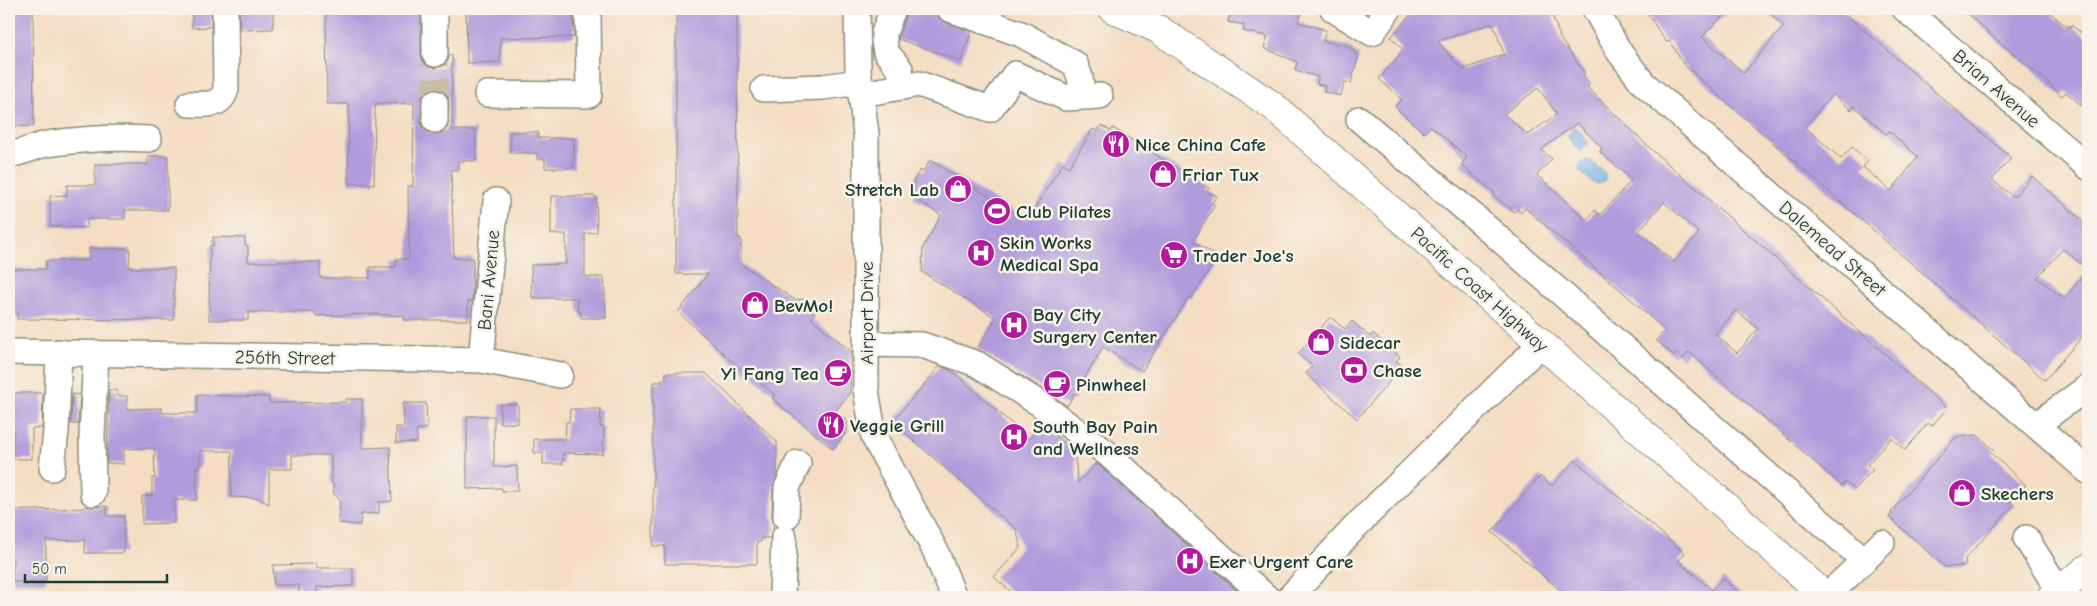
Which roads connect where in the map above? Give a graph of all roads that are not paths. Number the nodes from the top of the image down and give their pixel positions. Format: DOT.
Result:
graph roads {
  1 [pos="225,9"];
  2 [pos="436,9"];
  3 [pos="588,9"];
  4 [pos="857,9"];
  5 [pos="893,9"];
  6 [pos="950,9"];
  7 [pos="1114,9"];
  8 [pos="1334,9"];
  9 [pos="1389,9"];
  10 [pos="1595,9"];
  11 [pos="1905,9"];
  12 [pos="435,54"];
  13 [pos="903,87"];
  14 [pos="860,88"];
  15 [pos="764,89"];
  16 [pos="487,94"];
  17 [pos="188,104"];
  18 [pos="1359,118"];
  19 [pos="149,139"];
  20 [pos="12,154"];
  21 [pos="2088,167"];
  22 [pos="496,201"];
  23 [pos="866,344"];
  24 [pos="1541,344"];
  25 [pos="9,352"];
  26 [pos="59,352"];
  27 [pos="96,353"];
  28 [pos="481,360"];
  29 [pos="560,375"];
  30 [pos="2088,387"];
  31 [pos="2036,425"];
  32 [pos="798,463"];
  33 [pos="52,468"];
  34 [pos="2088,472"];
  35 [pos="93,492"];
  36 [pos="2026,538"];
  37 [pos="1882,543"];
  38 [pos="1864,560"];
  39 [pos="2088,568"];
  40 [pos="2055,594"];
  41 [pos="782,597"];
  42 [pos="954,597"];
  43 [pos="1266,597"];
  44 [pos="1290,597"];
  45 [pos="1826,597"];
  1 -- 17 [label="street"];
  2 -- 12 [label="street"];
  3 -- 16 [label="street"];
  4 -- 14 [label="street, Airport Drive"];
  5 -- 13 [label="street"];
  6 -- 13 [label="street"];
  7 -- 24 [label="main road, Pacific Coast Highway"];
  8 -- 9 [label="street"];
  10 -- 31 [label="street, Dalemead Street"];
  11 -- 21 [label="street, Brian Avenue"];
  13 -- 14 [label="street"];
  14 -- 15 [label="street"];
  14 -- 23 [label="street, Airport Drive"];
  18 -- 38 [label="street"];
  19 -- 20 [label="street"];
  22 -- 28 [label="street, Bani Avenue"];
  23 -- 42 [label="street, Airport Drive"];
  23 -- 43 [label="street"];
  24 -- 44 [label="street"];
  24 -- 45 [label="main road, Pacific Coast Highway"];
  25 -- 26 [label="street, 256th Street"];
  26 -- 27 [label="street, 256th Street"];
  26 -- 33 [label="street"];
  27 -- 28 [label="street, 256th Street"];
  27 -- 35 [label="street"];
  28 -- 29 [label="street, 256th Street"];
  30 -- 31 [label="street"];
  31 -- 34 [label="street, Dalemead Street"];
  32 -- 41 [label="street"];
  36 -- 40 [label="street"];
  37 -- 38 [label="street"];
  38 -- 45 [label="street"];
  39 -- 40 [label="main road"];
}
